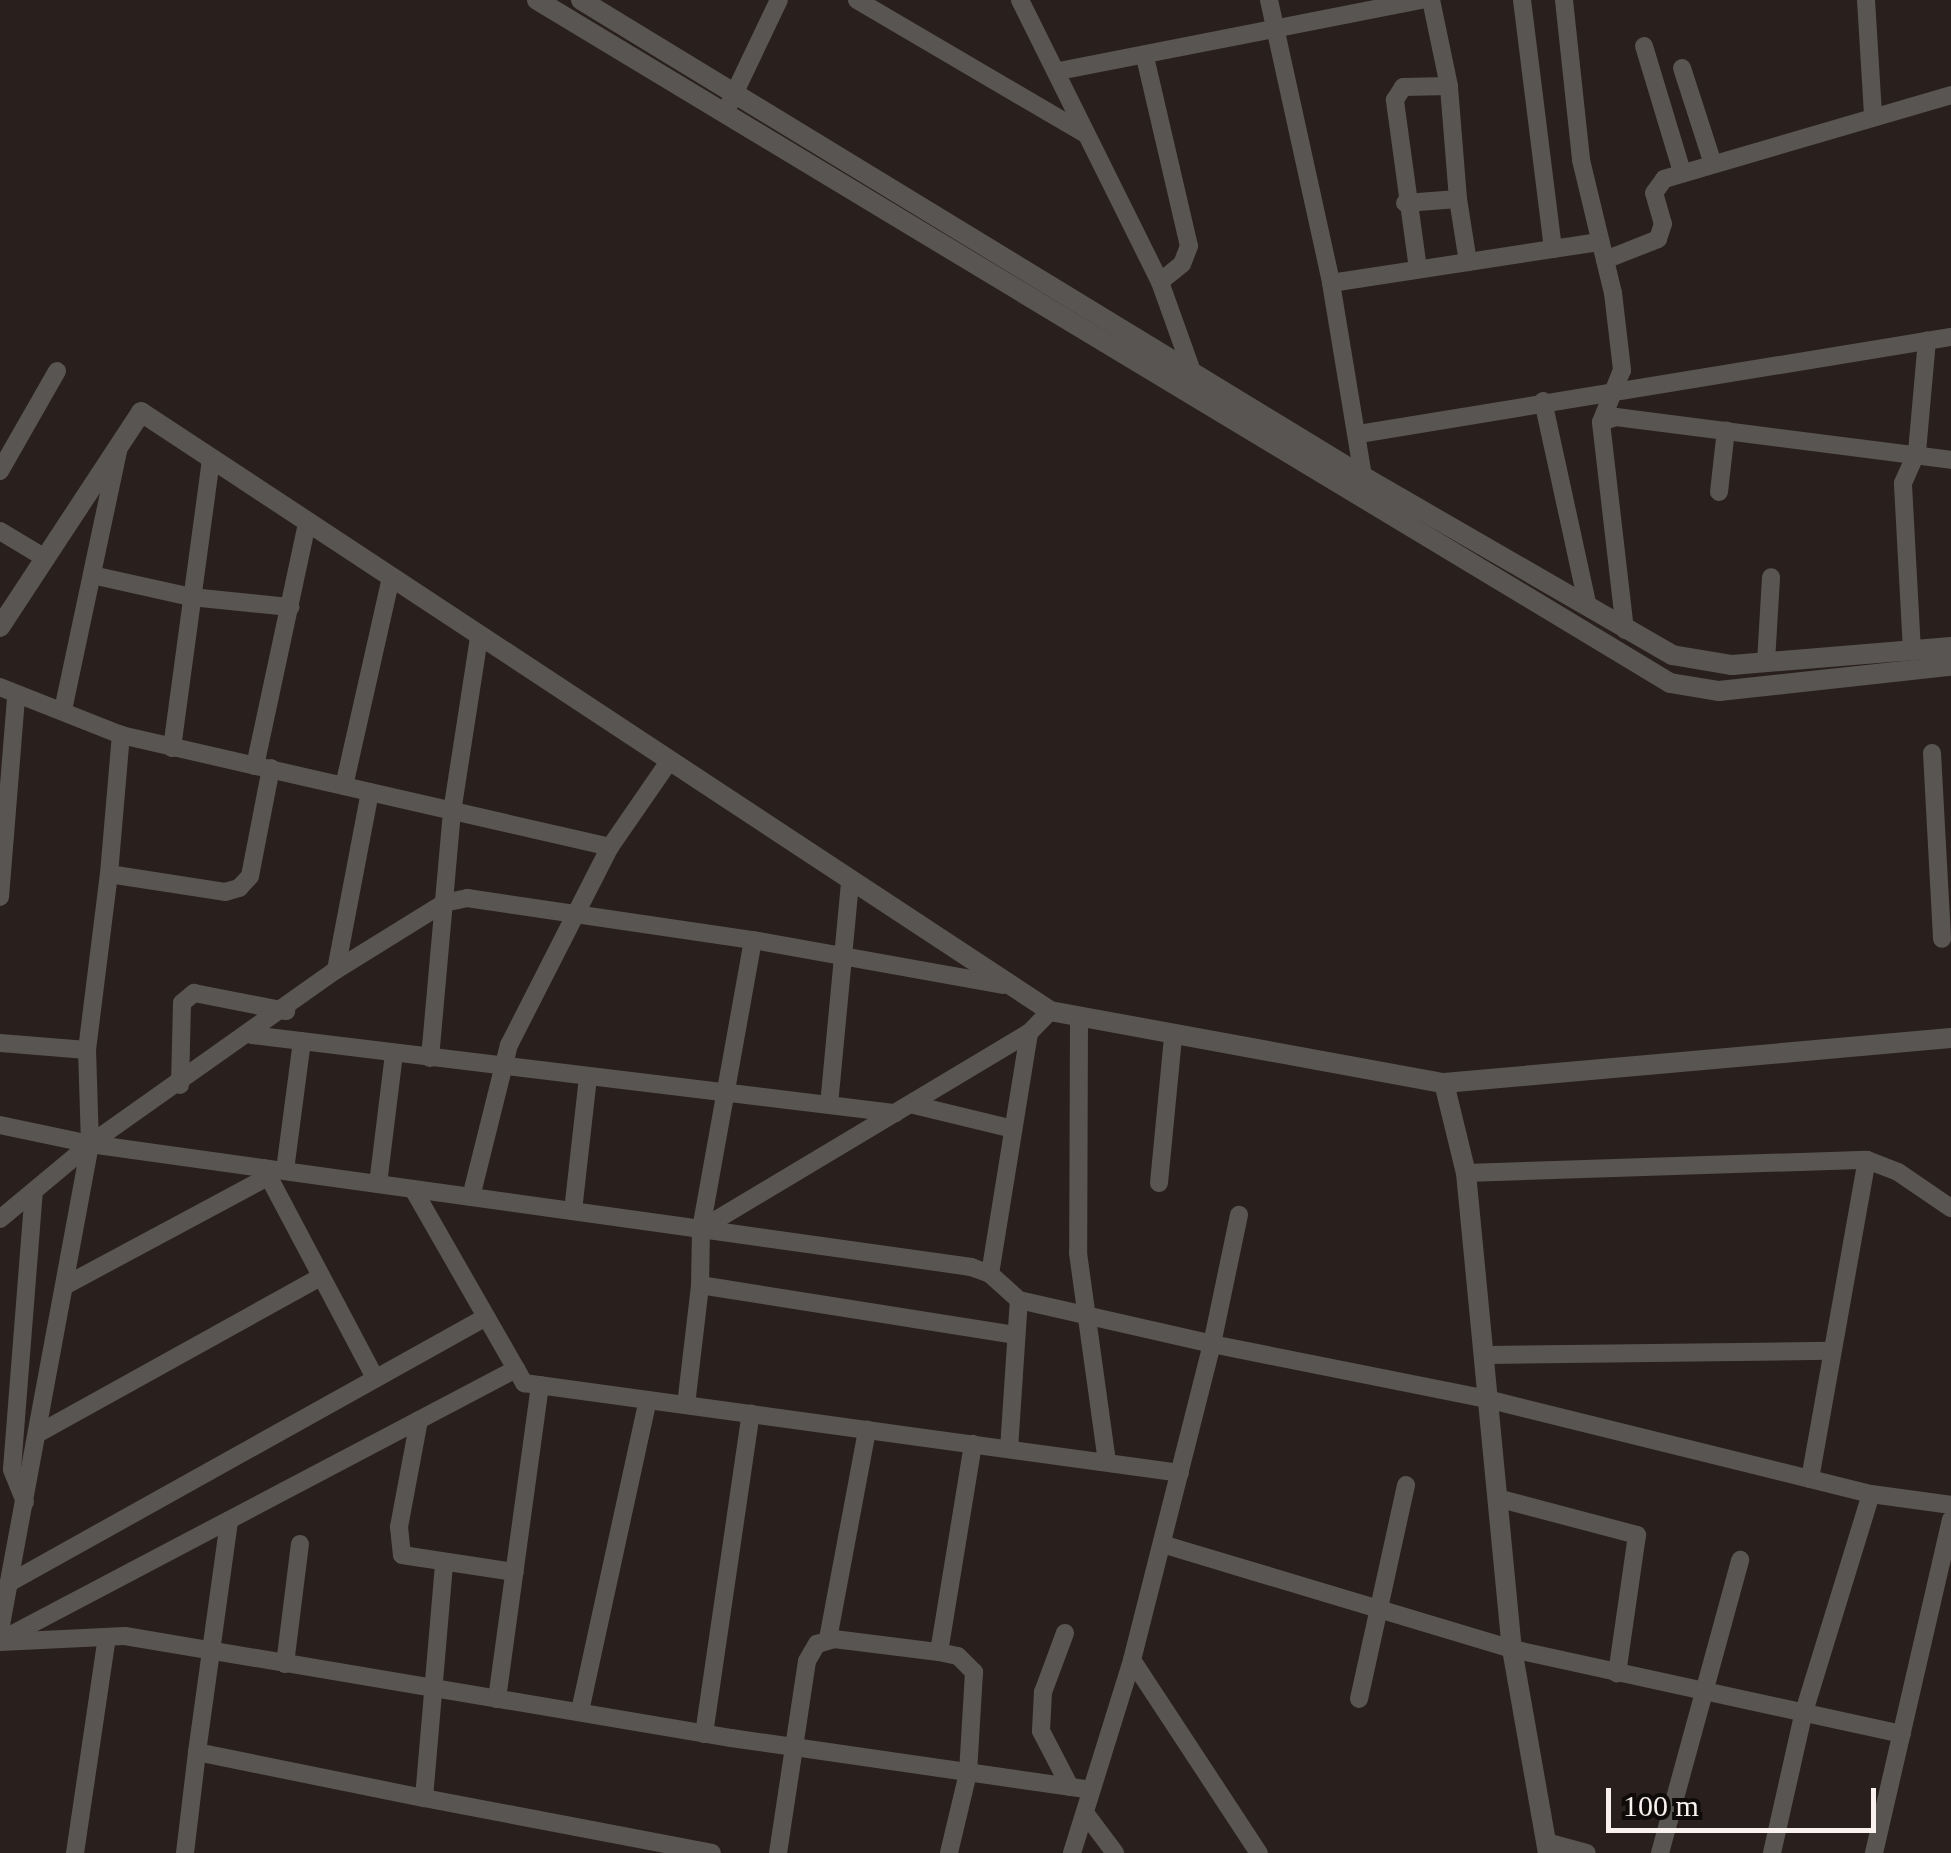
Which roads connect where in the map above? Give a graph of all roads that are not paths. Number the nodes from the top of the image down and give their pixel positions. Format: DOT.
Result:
graph roads {
  1 [pos="536,0"];
  2 [pos="581,0"];
  3 [pos="779,0"];
  4 [pos="857,0"];
  5 [pos="1020,0"];
  6 [pos="1269,0"];
  7 [pos="1420,0"];
  8 [pos="1432,0"];
  9 [pos="1522,0"];
  10 [pos="1564,0"];
  11 [pos="1866,0"];
  12 [pos="1274,28"];
  13 [pos="1644,46"];
  14 [pos="1145,57"];
  15 [pos="1682,68"];
  16 [pos="1059,72"];
  17 [pos="1449,86"];
  18 [pos="735,94"];
  19 [pos="1951,95"];
  20 [pos="725,113"];
  21 [pos="1873,115"];
  22 [pos="1085,134"];
  23 [pos="1713,164"];
  24 [pos="1682,172"];
  25 [pos="1458,199"];
  26 [pos="1405,203"];
  27 [pos="1553,249"];
  28 [pos="1602,251"];
  29 [pos="1468,262"];
  30 [pos="1418,270"];
  31 [pos="1160,282"];
  32 [pos="1331,283"];
  33 [pos="1951,337"];
  34 [pos="1927,340"];
  35 [pos="57,371"];
  36 [pos="1194,374"];
  37 [pos="1620,387"];
  38 [pos="1543,401"];
  39 [pos="1601,422"];
  40 [pos="1726,430"];
  41 [pos="1359,434"];
  42 [pos="119,448"];
  43 [pos="1917,452"];
  44 [pos="211,459"];
  45 [pos="1951,460"];
  46 [pos="0,471"];
  47 [pos="1364,477"];
  48 [pos="1718,492"];
  49 [pos="1366,504"];
  50 [pos="307,523"];
  51 [pos="0,531"];
  52 [pos="45,558"];
  53 [pos="92,575"];
  54 [pos="1771,577"];
  55 [pos="391,578"];
  56 [pos="192,597"];
  57 [pos="290,606"];
  58 [pos="1588,607"];
  59 [pos="0,628"];
  60 [pos="1626,630"];
  61 [pos="480,637"];
  62 [pos="1951,647"];
  63 [pos="1912,650"];
  64 [pos="1766,662"];
  65 [pos="1951,666"];
  66 [pos="8,691"];
  67 [pos="63,710"];
  68 [pos="122,735"];
  69 [pos="172,748"];
  70 [pos="1932,753"];
  71 [pos="668,763"];
  72 [pos="263,767"];
  73 [pos="344,786"];
  74 [pos="370,792"];
  75 [pos="452,812"];
  76 [pos="1946,840"];
  77 [pos="610,847"];
  78 [pos="109,874"];
  79 [pos="850,883"];
  80 [pos="0,896"];
  81 [pos="444,902"];
  82 [pos="574,913"];
  83 [pos="1942,939"];
  84 [pos="754,940"];
  85 [pos="845,960"];
  86 [pos="336,970"];
  87 [pos="1003,985"];
  88 [pos="1050,1010"];
  89 [pos="286,1011"];
  90 [pos="1079,1019"];
  91 [pos="1029,1033"];
  92 [pos="252,1035"];
  93 [pos="1173,1037"];
  94 [pos="1951,1038"];
  95 [pos="302,1042"];
  96 [pos="0,1043"];
  97 [pos="87,1050"];
  98 [pos="394,1053"];
  99 [pos="430,1058"];
  100 [pos="503,1068"];
  101 [pos="588,1077"];
  102 [pos="1444,1084"];
  103 [pos="180,1085"];
  104 [pos="726,1093"];
  105 [pos="830,1105"];
  106 [pos="914,1105"];
  107 [pos="895,1113"];
  108 [pos="0,1125"];
  109 [pos="1014,1129"];
  110 [pos="90,1144"];
  111 [pos="1867,1160"];
  112 [pos="273,1171"];
  113 [pos="1466,1174"];
  114 [pos="1159,1183"];
  115 [pos="378,1184"];
  116 [pos="413,1188"];
  117 [pos="34,1192"];
  118 [pos="472,1197"];
  119 [pos="1951,1208"];
  120 [pos="574,1211"];
  121 [pos="1239,1215"];
  122 [pos="0,1219"];
  123 [pos="701,1229"];
  124 [pos="990,1274"];
  125 [pos="320,1278"];
  126 [pos="68,1284"];
  127 [pos="700,1285"];
  128 [pos="1019,1300"];
  129 [pos="1088,1316"];
  130 [pos="486,1317"];
  131 [pos="1016,1334"];
  132 [pos="1212,1344"];
  133 [pos="1829,1351"];
  134 [pos="1486,1355"];
  135 [pos="516,1368"];
  136 [pos="374,1376"];
  137 [pos="540,1386"];
  138 [pos="648,1400"];
  139 [pos="1490,1400"];
  140 [pos="686,1405"];
  141 [pos="751,1413"];
  142 [pos="418,1420"];
  143 [pos="866,1430"];
  144 [pos="39,1434"];
  145 [pos="972,1444"];
  146 [pos="1008,1449"];
  147 [pos="1108,1462"];
  148 [pos="1180,1472"];
  149 [pos="1810,1478"];
  150 [pos="1406,1485"];
  151 [pos="1871,1494"];
  152 [pos="1497,1498"];
  153 [pos="26,1502"];
  154 [pos="1951,1505"];
  155 [pos="230,1520"];
  156 [pos="1951,1520"];
  157 [pos="300,1544"];
  158 [pos="1162,1544"];
  159 [pos="1740,1560"];
  160 [pos="444,1566"];
  161 [pos="514,1572"];
  162 [pos="9,1583"];
  163 [pos="1375,1608"];
  164 [pos="0,1630"];
  165 [pos="1065,1633"];
  166 [pos="107,1637"];
  167 [pos="828,1639"];
  168 [pos="0,1641"];
  169 [pos="1512,1649"];
  170 [pos="207,1650"];
  171 [pos="939,1652"];
  172 [pos="1132,1660"];
  173 [pos="285,1664"];
  174 [pos="1617,1674"];
  175 [pos="432,1688"];
  176 [pos="1702,1691"];
  177 [pos="1359,1698"];
  178 [pos="497,1699"];
  179 [pos="580,1711"];
  180 [pos="1803,1715"];
  181 [pos="704,1734"];
  182 [pos="1902,1734"];
  183 [pos="796,1748"];
  184 [pos="197,1752"];
  185 [pos="968,1773"];
  186 [pos="1070,1787"];
  187 [pos="1091,1790"];
  188 [pos="424,1798"];
  189 [pos="1086,1813"];
  190 [pos="1547,1848"];
  191 [pos="75,1853"];
  192 [pos="185,1853"];
  193 [pos="712,1853"];
  194 [pos="778,1853"];
  195 [pos="949,1853"];
  196 [pos="1072,1853"];
  197 [pos="1115,1853"];
  198 [pos="1260,1853"];
  199 [pos="1588,1853"];
  200 [pos="1660,1853"];
  201 [pos="1772,1853"];
  202 [pos="1874,1853"];
  1 -- 20 [label="street"];
  2 -- 18 [label="street"];
  3 -- 18 [label="street"];
  4 -- 22 [label="street"];
  5 -- 16 [label="street"];
  6 -- 12 [label="street"];
  7 -- 12 [label="street"];
  8 -- 17 [label="street"];
  9 -- 27 [label="street"];
  10 -- 28 [label="street"];
  11 -- 21 [label="street"];
  12 -- 14 [label="street"];
  12 -- 32 [label="street"];
  13 -- 24 [label="street"];
  14 -- 16 [label="street"];
  14 -- 31 [label="street"];
  15 -- 23 [label="street"];
  16 -- 22 [label="street"];
  17 -- 25 [label="street"];
  17 -- 26 [label="street"];
  18 -- 20 [label="street"];
  18 -- 36 [label="street"];
  19 -- 21 [label="street"];
  20 -- 49 [label="street"];
  21 -- 23 [label="street"];
  22 -- 31 [label="street"];
  23 -- 24 [label="street"];
  24 -- 28 [label="street"];
  25 -- 26 [label="street"];
  25 -- 29 [label="street"];
  26 -- 30 [label="street"];
  27 -- 28 [label="street"];
  27 -- 29 [label="street"];
  28 -- 37 [label="street"];
  29 -- 30 [label="street"];
  30 -- 32 [label="street"];
  31 -- 36 [label="street"];
  32 -- 41 [label="street"];
  33 -- 34 [label="street"];
  34 -- 37 [label="street"];
  34 -- 43 [label="street"];
  35 -- 46 [label="street"];
  36 -- 47 [label="street"];
  37 -- 38 [label="street"];
  37 -- 39 [label="street"];
  38 -- 41 [label="street"];
  38 -- 58 [label="street"];
  39 -- 40 [label="street"];
  39 -- 60 [label="street"];
  40 -- 43 [label="street"];
  40 -- 48 [label="street"];
  41 -- 47 [label="street"];
  42 -- 44 [label="street"];
  42 -- 52 [label="street"];
  42 -- 53 [label="street"];
  43 -- 45 [label="street"];
  43 -- 63 [label="street"];
  44 -- 50 [label="street"];
  44 -- 56 [label="street"];
  47 -- 49 [label="street"];
  47 -- 58 [label="street"];
  49 -- 65 [label="street"];
  50 -- 55 [label="street"];
  50 -- 57 [label="street"];
  51 -- 52 [label="street"];
  52 -- 59 [label="street"];
  53 -- 56 [label="street"];
  53 -- 67 [label="street"];
  54 -- 64 [label="street"];
  55 -- 61 [label="street"];
  55 -- 73 [label="street"];
  56 -- 57 [label="street"];
  56 -- 69 [label="street"];
  57 -- 72 [label="street"];
  58 -- 60 [label="street"];
  60 -- 64 [label="street"];
  61 -- 71 [label="street"];
  61 -- 75 [label="street"];
  62 -- 63 [label="street"];
  63 -- 64 [label="street"];
  66 -- 67 [label="street"];
  66 -- 80 [label="street"];
  67 -- 68 [label="street"];
  68 -- 69 [label="street"];
  68 -- 78 [label="street"];
  69 -- 72 [label="street"];
  70 -- 76 [label="street"];
  71 -- 77 [label="street"];
  71 -- 79 [label="street"];
  72 -- 73 [label="street"];
  72 -- 78 [label="street"];
  73 -- 74 [label="street"];
  74 -- 75 [label="street"];
  74 -- 86 [label="street"];
  75 -- 77 [label="street"];
  75 -- 81 [label="street"];
  76 -- 83 [label="street"];
  77 -- 82 [label="street"];
  78 -- 97 [label="street"];
  79 -- 85 [label="street"];
  79 -- 87 [label="street"];
  81 -- 82 [label="street"];
  81 -- 86 [label="street"];
  81 -- 99 [label="street"];
  82 -- 84 [label="street"];
  82 -- 100 [label="street"];
  84 -- 85 [label="street"];
  84 -- 104 [label="street"];
  85 -- 87 [label="street"];
  85 -- 105 [label="street"];
  86 -- 89 [label="street"];
  87 -- 88 [label="street"];
  88 -- 90 [label="street"];
  88 -- 91 [label="street"];
  89 -- 92 [label="street"];
  89 -- 103 [label="street"];
  90 -- 93 [label="street"];
  90 -- 129 [label="street"];
  91 -- 106 [label="street"];
  91 -- 109 [label="street"];
  92 -- 95 [label="street"];
  92 -- 103 [label="street"];
  93 -- 102 [label="street"];
  93 -- 114 [label="street"];
  94 -- 102 [label="street"];
  95 -- 98 [label="street"];
  95 -- 112 [label="street"];
  96 -- 97 [label="street"];
  97 -- 110 [label="street"];
  98 -- 99 [label="street"];
  98 -- 115 [label="street"];
  99 -- 100 [label="street"];
  100 -- 101 [label="street"];
  100 -- 118 [label="street"];
  101 -- 104 [label="street"];
  101 -- 120 [label="street"];
  102 -- 113 [label="street"];
  103 -- 110 [label="street"];
  104 -- 105 [label="street"];
  104 -- 123 [label="street"];
  105 -- 107 [label="street"];
  106 -- 107 [label="street"];
  106 -- 109 [label="street"];
  107 -- 123 [label="street"];
  108 -- 110 [label="street"];
  109 -- 124 [label="street"];
  110 -- 112 [label="street"];
  110 -- 117 [label="street"];
  110 -- 126 [label="street"];
  111 -- 113 [label="street"];
  111 -- 119 [label="street"];
  111 -- 133 [label="street"];
  112 -- 115 [label="street"];
  112 -- 125 [label="street"];
  112 -- 126 [label="street"];
  113 -- 134 [label="street"];
  115 -- 116 [label="street"];
  116 -- 118 [label="street"];
  116 -- 130 [label="street"];
  117 -- 122 [label="street"];
  117 -- 153 [label="street"];
  118 -- 120 [label="street"];
  120 -- 123 [label="street"];
  121 -- 132 [label="street"];
  123 -- 124 [label="street"];
  123 -- 127 [label="street"];
  124 -- 128 [label="street"];
  125 -- 136 [label="street"];
  125 -- 144 [label="street"];
  126 -- 144 [label="street"];
  127 -- 131 [label="street"];
  127 -- 140 [label="street"];
  128 -- 129 [label="street"];
  128 -- 131 [label="street"];
  129 -- 132 [label="street"];
  129 -- 147 [label="street"];
  130 -- 135 [label="street"];
  130 -- 136 [label="street"];
  131 -- 146 [label="street"];
  132 -- 139 [label="street"];
  132 -- 148 [label="street"];
  133 -- 134 [label="street"];
  133 -- 149 [label="street"];
  134 -- 139 [label="street"];
  135 -- 137 [label="street"];
  135 -- 142 [label="street"];
  136 -- 162 [label="street"];
  137 -- 138 [label="street"];
  137 -- 161 [label="street"];
  138 -- 140 [label="street"];
  138 -- 179 [label="street"];
  139 -- 149 [label="street"];
  139 -- 152 [label="street"];
  140 -- 141 [label="street"];
  141 -- 143 [label="street"];
  141 -- 181 [label="street"];
  142 -- 155 [label="street"];
  142 -- 160 [label="street"];
  143 -- 145 [label="street"];
  143 -- 167 [label="street"];
  144 -- 153 [label="street"];
  145 -- 146 [label="street"];
  145 -- 171 [label="street"];
  146 -- 147 [label="street"];
  147 -- 148 [label="street"];
  148 -- 158 [label="street"];
  149 -- 151 [label="street"];
  150 -- 163 [label="street"];
  151 -- 154 [label="street"];
  151 -- 180 [label="street"];
  152 -- 169 [label="street"];
  152 -- 174 [label="street"];
  153 -- 162 [label="street"];
  155 -- 168 [label="street"];
  155 -- 170 [label="street"];
  156 -- 182 [label="street"];
  157 -- 173 [label="street"];
  158 -- 163 [label="street"];
  158 -- 172 [label="street"];
  159 -- 176 [label="street"];
  160 -- 161 [label="street"];
  160 -- 175 [label="street"];
  161 -- 178 [label="street"];
  162 -- 164 [label="street"];
  163 -- 169 [label="street"];
  163 -- 177 [label="street"];
  165 -- 186 [label="street"];
  166 -- 168 [label="street"];
  166 -- 170 [label="street"];
  166 -- 191 [label="street"];
  167 -- 171 [label="street"];
  167 -- 183 [label="street"];
  169 -- 174 [label="street"];
  169 -- 190 [label="street"];
  170 -- 173 [label="street"];
  170 -- 184 [label="street"];
  171 -- 185 [label="street"];
  172 -- 187 [label="street"];
  172 -- 198 [label="street"];
  173 -- 175 [label="street"];
  174 -- 176 [label="street"];
  175 -- 178 [label="street"];
  175 -- 188 [label="street"];
  176 -- 180 [label="street"];
  176 -- 200 [label="street"];
  178 -- 179 [label="street"];
  179 -- 181 [label="street"];
  180 -- 182 [label="street"];
  180 -- 201 [label="street"];
  181 -- 183 [label="street"];
  182 -- 202 [label="street"];
  183 -- 185 [label="street"];
  183 -- 194 [label="street"];
  184 -- 188 [label="street"];
  184 -- 192 [label="street"];
  185 -- 186 [label="street"];
  185 -- 195 [label="street"];
  186 -- 187 [label="street"];
  187 -- 189 [label="street"];
  188 -- 193 [label="street"];
  189 -- 196 [label="street"];
  189 -- 197 [label="street"];
  190 -- 199 [label="street"];
}
